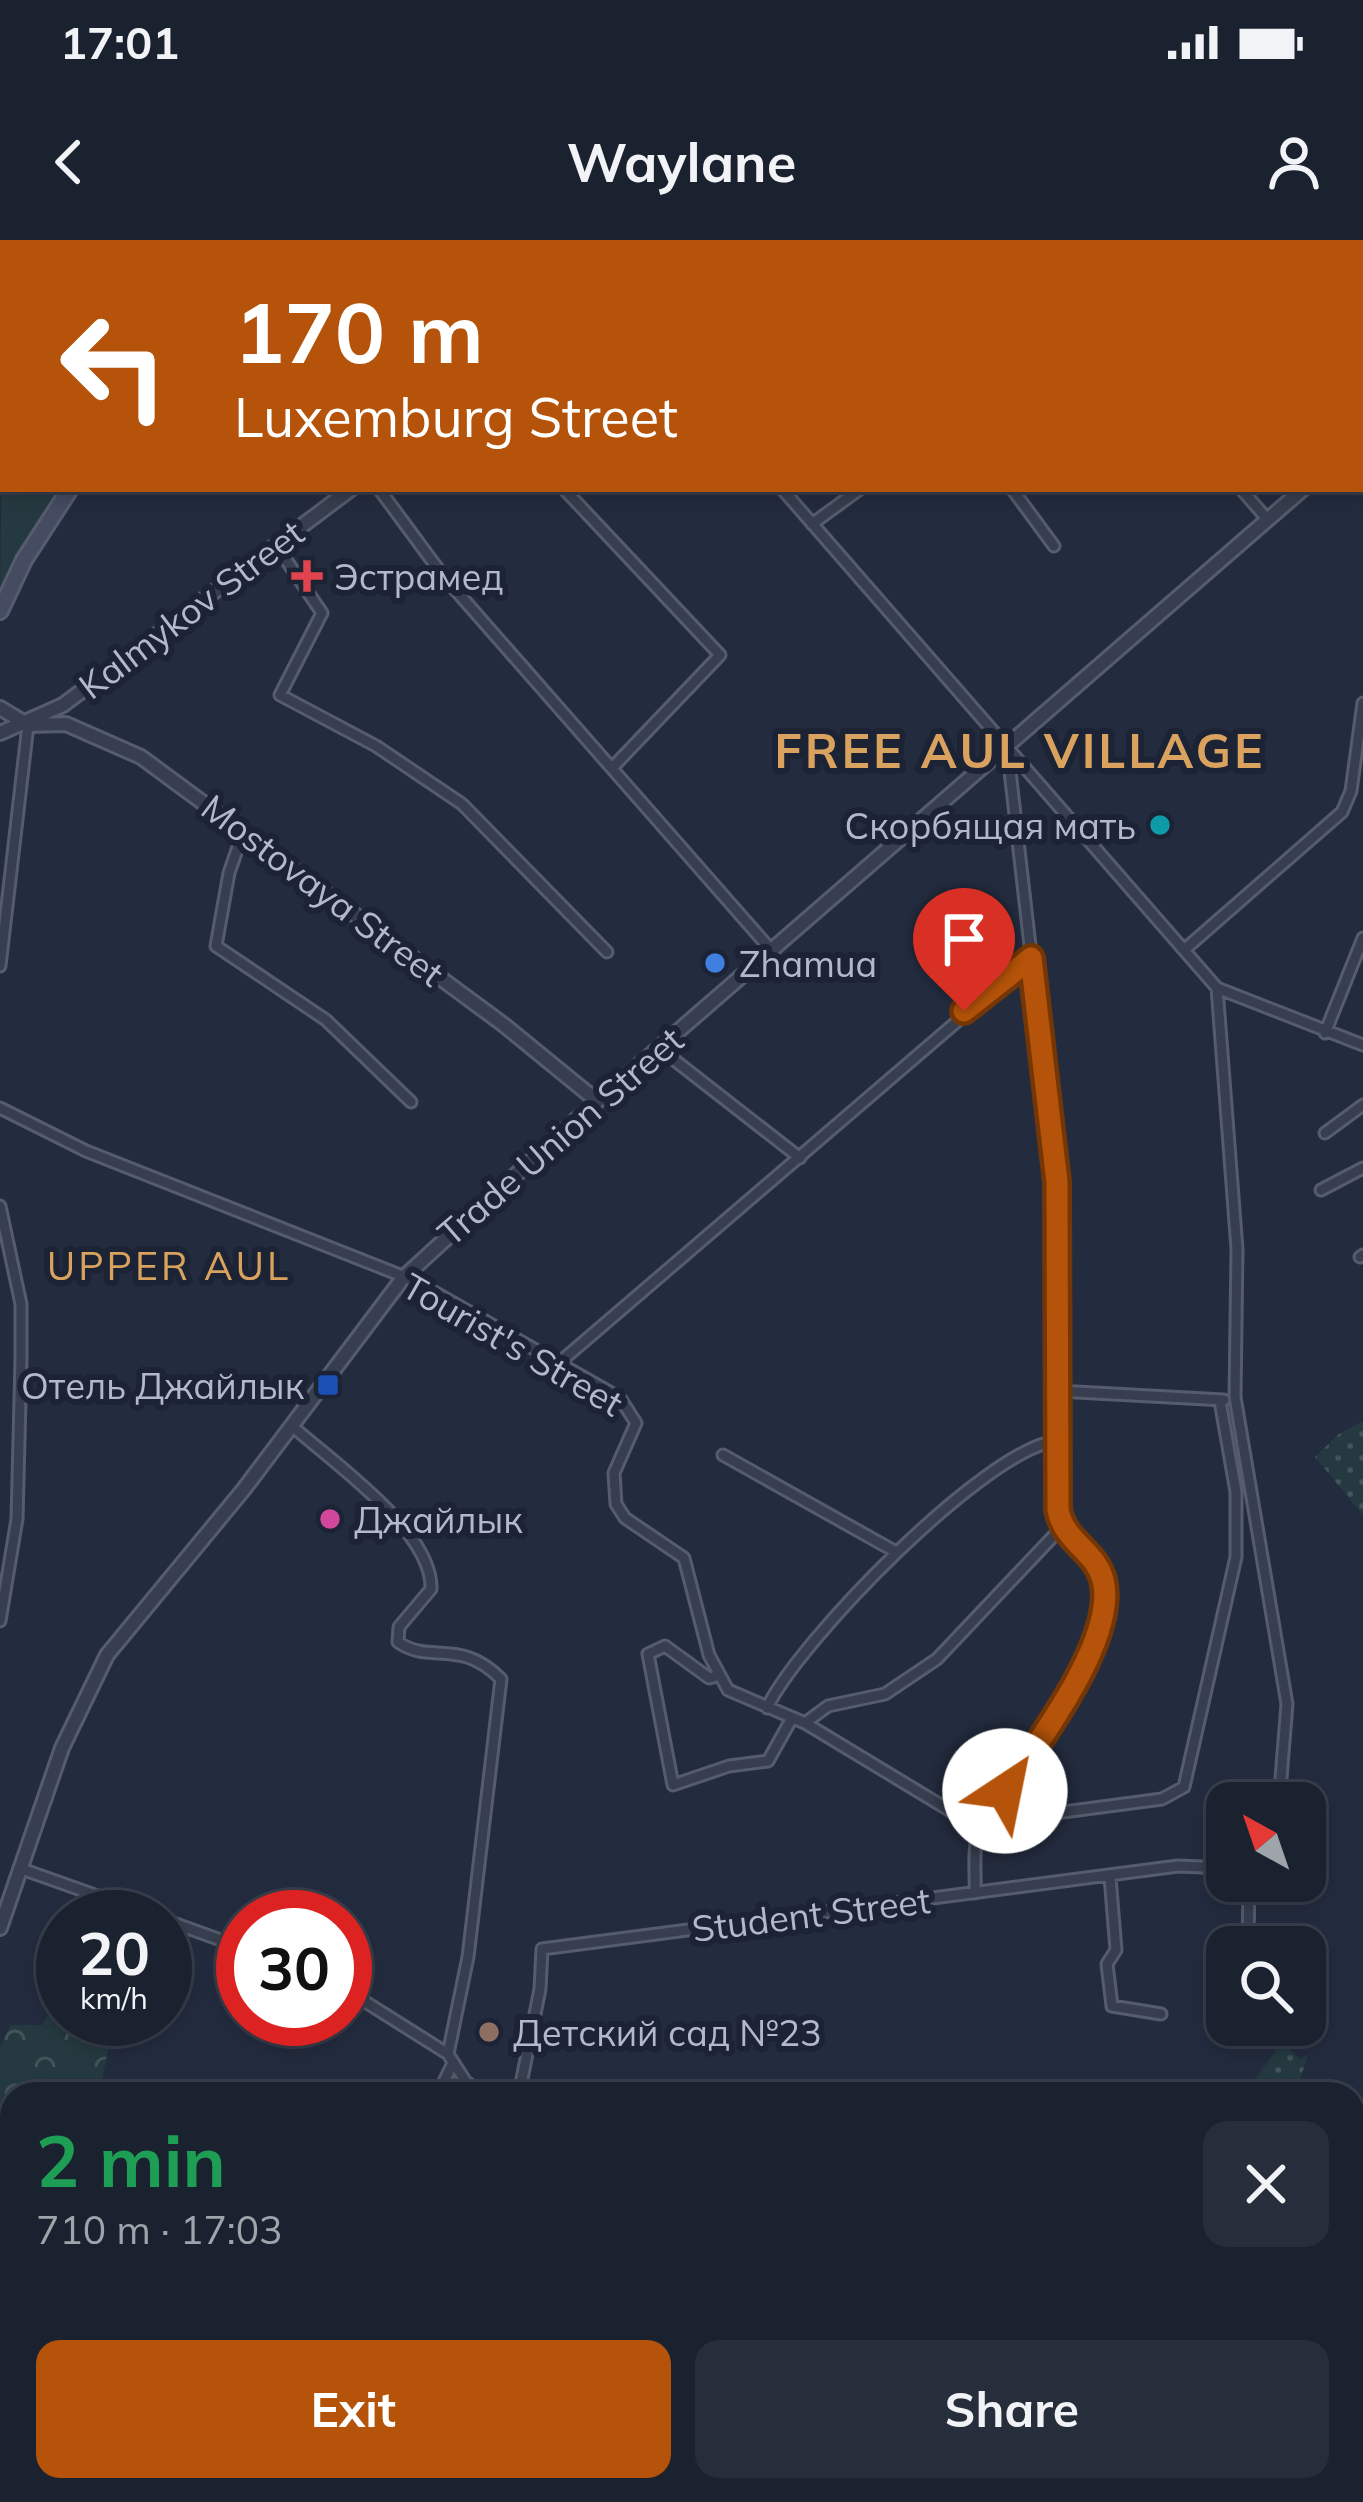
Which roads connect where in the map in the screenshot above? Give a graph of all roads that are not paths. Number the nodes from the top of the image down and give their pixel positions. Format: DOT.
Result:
graph roads {
  1 [pos="68,492"];
  2 [pos="347,492"];
  3 [pos="381,492"];
  4 [pos="567,492"];
  5 [pos="785,492"];
  6 [pos="856,492"];
  7 [pos="1014,492"];
  8 [pos="1244,492"];
  9 [pos="1300,492"];
  10 [pos="1268,520"];
  11 [pos="812,524"];
  12 [pos="277,545"];
  13 [pos="1054,546"];
  14 [pos="0,611"];
  15 [pos="1363,703"];
  16 [pos="0,708"];
  17 [pos="28,725"];
  18 [pos="0,734"];
  19 [pos="1007,745"];
  20 [pos="613,766"];
  21 [pos="244,830"];
  22 [pos="1363,938"];
  23 [pos="1184,950"];
  24 [pos="772,951"];
  25 [pos="607,952"];
  26 [pos="1031,958"];
  27 [pos="0,966"];
  28 [pos="1217,988"];
  29 [pos="1325,1033"];
  30 [pos="1363,1045"];
  31 [pos="659,1048"];
  32 [pos="598,1101"];
  33 [pos="411,1102"];
  34 [pos="1363,1105"];
  35 [pos="0,1108"];
  36 [pos="1325,1133"];
  37 [pos="800,1158"];
  38 [pos="1363,1168"];
  39 [pos="1321,1190"];
  40 [pos="0,1206"];
  41 [pos="403,1278"];
  42 [pos="559,1363"];
  43 [pos="1058,1391"];
  44 [pos="1235,1397"];
  45 [pos="1220,1401"];
  46 [pos="291,1425"];
  47 [pos="1057,1441"];
  48 [pos="723,1456"];
  49 [pos="1062,1527"];
  50 [pos="896,1552"];
  51 [pos="0,1622"];
  52 [pos="717,1676"];
  53 [pos="767,1708"];
  54 [pos="792,1718"];
  55 [pos="805,1723"];
  56 [pos="1281,1782"];
  57 [pos="981,1826"];
  58 [pos="1206,1865"];
  59 [pos="19,1868"];
  60 [pos="1110,1877"];
  61 [pos="81,1890"];
  62 [pos="975,1893"];
  63 [pos="0,1928"];
  64 [pos="372,2006"];
  65 [pos="1161,2014"];
  66 [pos="450,2059"];
  67 [pos="442,2082"];
  68 [pos="472,2082"];
  69 [pos="521,2082"];
  1 -- 14 [label="main road"];
  2 -- 12 [label="street, Kalmykov Street"];
  3 -- 20 [label="street"];
  4 -- 20 [label="street"];
  5 -- 11 [label="street"];
  6 -- 11 [label="street"];
  7 -- 13 [label="street"];
  8 -- 10 [label="street"];
  9 -- 10 [label="street, Trade Union Street"];
  10 -- 19 [label="street, Trade Union Street"];
  11 -- 19 [label="street"];
  12 -- 17 [label="street, Kalmykov Street"];
  12 -- 25 [label="street"];
  15 -- 23 [label="street"];
  16 -- 17 [label="street"];
  17 -- 18 [label="street"];
  17 -- 21 [label="street, Mostovaya Street"];
  17 -- 27 [label="street"];
  19 -- 23 [label="street"];
  19 -- 24 [label="street, Trade Union Street"];
  19 -- 26 [label="street"];
  20 -- 24 [label="street"];
  21 -- 32 [label="street, Mostovaya Street"];
  21 -- 33 [label="street"];
  22 -- 29 [label="street"];
  23 -- 28 [label="street"];
  24 -- 31 [label="street, Trade Union Street"];
  26 -- 37 [label="street"];
  26 -- 43 [label="street"];
  28 -- 29 [label="street"];
  28 -- 44 [label="street"];
  29 -- 30 [label="street"];
  31 -- 32 [label="street, Trade Union Street"];
  31 -- 37 [label="street"];
  32 -- 41 [label="street, Trade Union Street"];
  34 -- 36 [label="street"];
  35 -- 41 [label="street, Tourist's Street"];
  37 -- 42 [label="street"];
  38 -- 39 [label="street"];
  40 -- 51 [label="street"];
  41 -- 42 [label="street, Tourist's Street"];
  41 -- 46 [label="street, Trade Union Street"];
  42 -- 52 [label="street, Tourist's Street"];
  43 -- 45 [label="street"];
  43 -- 47 [label="street"];
  44 -- 45 [label="street"];
  44 -- 56 [label="street"];
  45 -- 57 [label="street"];
  46 -- 59 [label="street, Trade Union Street"];
  46 -- 66 [label="street"];
  47 -- 49 [label="street"];
  47 -- 50 [label="street"];
  48 -- 50 [label="street"];
  49 -- 55 [label="street"];
  49 -- 57 [label="street"];
  50 -- 53 [label="street"];
  52 -- 53 [label="street"];
  52 -- 54 [label="street"];
  53 -- 54 [label="street"];
  54 -- 55 [label="street"];
  55 -- 57 [label="street"];
  57 -- 62 [label="street"];
  58 -- 60 [label="street, Student Street"];
  59 -- 61 [label="street"];
  59 -- 63 [label="street, Trade Union Street"];
  60 -- 62 [label="street, Student Street"];
  60 -- 65 [label="street"];
  62 -- 69 [label="street, Student Street"];
  64 -- 66 [label="street"];
  66 -- 67 [label="street"];
  66 -- 68 [label="street"];
}
